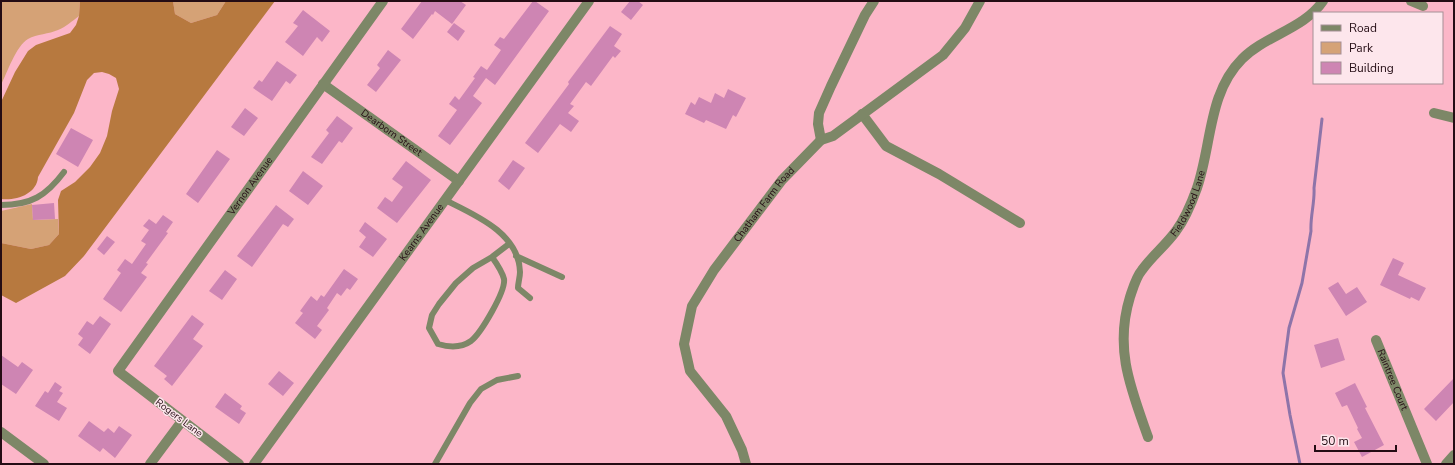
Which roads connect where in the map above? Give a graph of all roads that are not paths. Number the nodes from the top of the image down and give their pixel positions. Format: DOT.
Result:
graph roads {
  1 [pos="383,1"];
  2 [pos="589,1"];
  3 [pos="874,1"];
  4 [pos="980,1"];
  5 [pos="1323,1"];
  6 [pos="1411,1"];
  7 [pos="1423,6"];
  8 [pos="1315,12"];
  9 [pos="1313,14"];
  10 [pos="323,84"];
  11 [pos="1434,113"];
  12 [pos="862,114"];
  13 [pos="1454,118"];
  14 [pos="821,140"];
  15 [pos="64,172"];
  16 [pos="459,181"];
  17 [pos="446,200"];
  18 [pos="1,205"];
  19 [pos="1020,223"];
  20 [pos="509,244"];
  21 [pos="516,256"];
  22 [pos="492,257"];
  23 [pos="562,277"];
  24 [pos="530,298"];
  25 [pos="1376,340"];
  26 [pos="118,371"];
  27 [pos="518,376"];
  28 [pos="182,420"];
  29 [pos="1,432"];
  30 [pos="1148,438"];
  31 [pos="1454,455"];
  32 [pos="44,464"];
  33 [pos="150,464"];
  34 [pos="240,464"];
  35 [pos="254,464"];
  36 [pos="434,464"];
  37 [pos="746,464"];
  38 [pos="1426,464"];
  39 [pos="1446,464"];
  1 -- 10 [label="street, Vernon Avenue"];
  2 -- 16 [label="street, Kearns Avenue"];
  3 -- 14 [label="street"];
  4 -- 12 [label="street, Chatham Farm Road"];
  5 -- 8 [label="street, Fieldwood Lane"];
  6 -- 7 [label="street"];
  9 -- 30 [label="street, Fieldwood Lane"];
  10 -- 16 [label="street, Dearborn Street"];
  10 -- 26 [label="street, Vernon Avenue"];
  11 -- 13 [label="street"];
  12 -- 14 [label="street, Chatham Farm Road"];
  12 -- 19 [label="street"];
  14 -- 37 [label="street, Chatham Farm Road"];
  15 -- 18 [label="lane"];
  16 -- 17 [label="street, Kearns Avenue"];
  17 -- 20 [label="lane"];
  17 -- 35 [label="street, Kearns Avenue"];
  20 -- 21 [label="lane"];
  20 -- 22 [label="lane"];
  21 -- 23 [label="lane"];
  21 -- 24 [label="lane"];
  22 -- 22 [label="lane"];
  25 -- 38 [label="street, Raintree Court"];
  26 -- 28 [label="street, Rogers Lane"];
  27 -- 36 [label="lane"];
  28 -- 33 [label="street"];
  28 -- 34 [label="street, Rogers Lane"];
  29 -- 32 [label="street"];
  31 -- 39 [label="street"];
}
